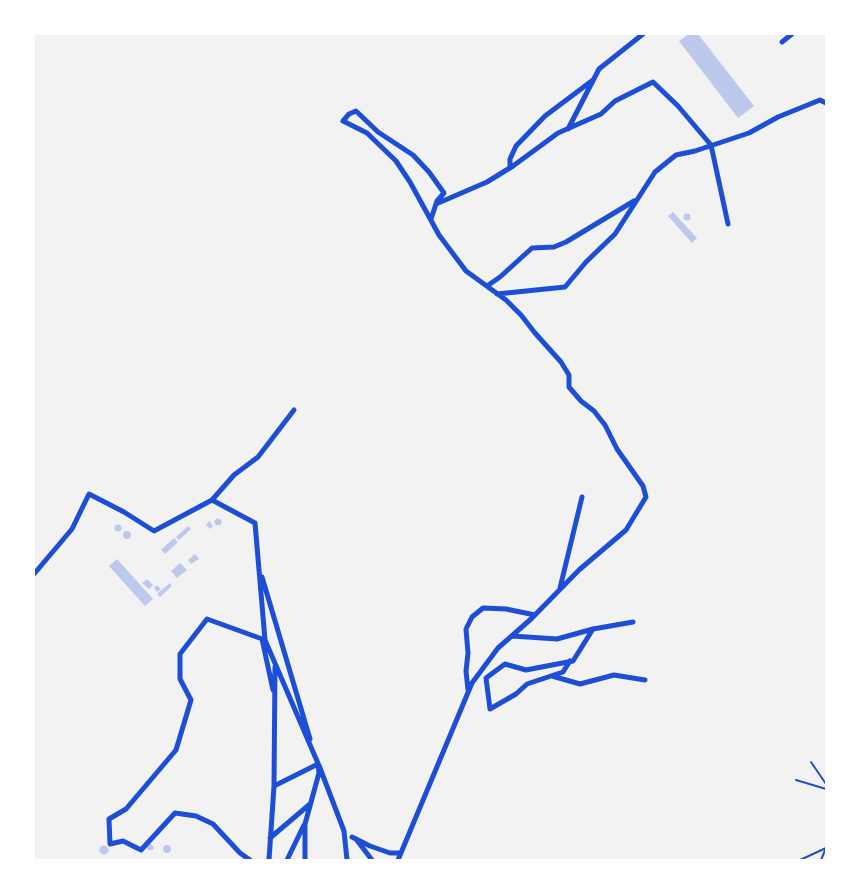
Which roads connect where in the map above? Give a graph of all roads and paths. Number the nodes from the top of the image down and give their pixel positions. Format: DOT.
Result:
graph roads {
  1 [pos="642,34"];
  2 [pos="792,34"];
  3 [pos="782,42"];
  4 [pos="594,80"];
  5 [pos="826,98"];
  6 [pos="820,100"];
  7 [pos="826,103"];
  8 [pos="568,129"];
  9 [pos="711,145"];
  10 [pos="510,168"];
  11 [pos="636,200"];
  12 [pos="436,204"];
  13 [pos="431,219"];
  14 [pos="728,224"];
  15 [pos="487,286"];
  16 [pos="497,294"];
  17 [pos="294,410"];
  18 [pos="582,497"];
  19 [pos="212,500"];
  20 [pos="259,566"];
  21 [pos="34,574"];
  22 [pos="560,589"];
  23 [pos="535,615"];
  24 [pos="633,622"];
  25 [pos="593,629"];
  26 [pos="512,636"];
  27 [pos="264,639"];
  28 [pos="570,661"];
  29 [pos="275,663"];
  30 [pos="552,676"];
  31 [pos="646,680"];
  32 [pos="468,692"];
  33 [pos="274,699"];
  34 [pos="318,762"];
  35 [pos="811,762"];
  36 [pos="796,780"];
  37 [pos="826,784"];
  38 [pos="274,786"];
  39 [pos="826,789"];
  40 [pos="311,803"];
  41 [pos="305,824"];
  42 [pos="344,831"];
  43 [pos="352,837"];
  44 [pos="270,838"];
  45 [pos="400,853"];
  46 [pos="250,860"];
  47 [pos="269,860"];
  48 [pos="287,860"];
  49 [pos="305,860"];
  50 [pos="347,860"];
  51 [pos="372,860"];
  52 [pos="398,860"];
  53 [pos="800,860"];
  54 [pos="821,860"];
  1 -- 4 [label="street"];
  2 -- 3 [label="street"];
  4 -- 8 [label="street"];
  4 -- 10 [label="street"];
  5 -- 6 [label="street"];
  6 -- 7 [label="street"];
  6 -- 9 [label="street"];
  8 -- 9 [label="street"];
  8 -- 10 [label="street"];
  9 -- 11 [label="street"];
  9 -- 14 [label="street"];
  10 -- 12 [label="street"];
  11 -- 15 [label="street"];
  11 -- 16 [label="street"];
  12 -- 13 [label="street"];
  12 -- 13 [label="street"];
  13 -- 15 [label="street"];
  15 -- 16 [label="street"];
  16 -- 22 [label="street"];
  17 -- 19 [label="street"];
  18 -- 22 [label="street"];
  19 -- 20 [label="street"];
  19 -- 21 [label="street"];
  20 -- 27 [label="street"];
  20 -- 34 [label="street"];
  22 -- 23 [label="street"];
  23 -- 26 [label="street"];
  23 -- 32 [label="street"];
  24 -- 25 [label="street"];
  25 -- 26 [label="street"];
  25 -- 28 [label="street"];
  26 -- 32 [label="street"];
  27 -- 29 [label="street"];
  27 -- 33 [label="street"];
  27 -- 46 [label="street"];
  28 -- 30 [label="street"];
  28 -- 30 [label="street"];
  29 -- 33 [label="street"];
  29 -- 34 [label="street"];
  30 -- 31 [label="street"];
  32 -- 45 [label="street"];
  33 -- 38 [label="street"];
  34 -- 38 [label="street"];
  34 -- 40 [label="street"];
  34 -- 42 [label="street"];
  35 -- 37 [label="path"];
  36 -- 39 [label="path"];
  38 -- 44 [label="street"];
  40 -- 41 [label="street"];
  40 -- 44 [label="street"];
  41 -- 48 [label="street"];
  41 -- 49 [label="street"];
  42 -- 43 [label="street"];
  42 -- 50 [label="street"];
  43 -- 45 [label="street"];
  43 -- 51 [label="street"];
  44 -- 47 [label="street"];
  45 -- 52 [label="street"];
  53 -- 54 [label="path"];
}
